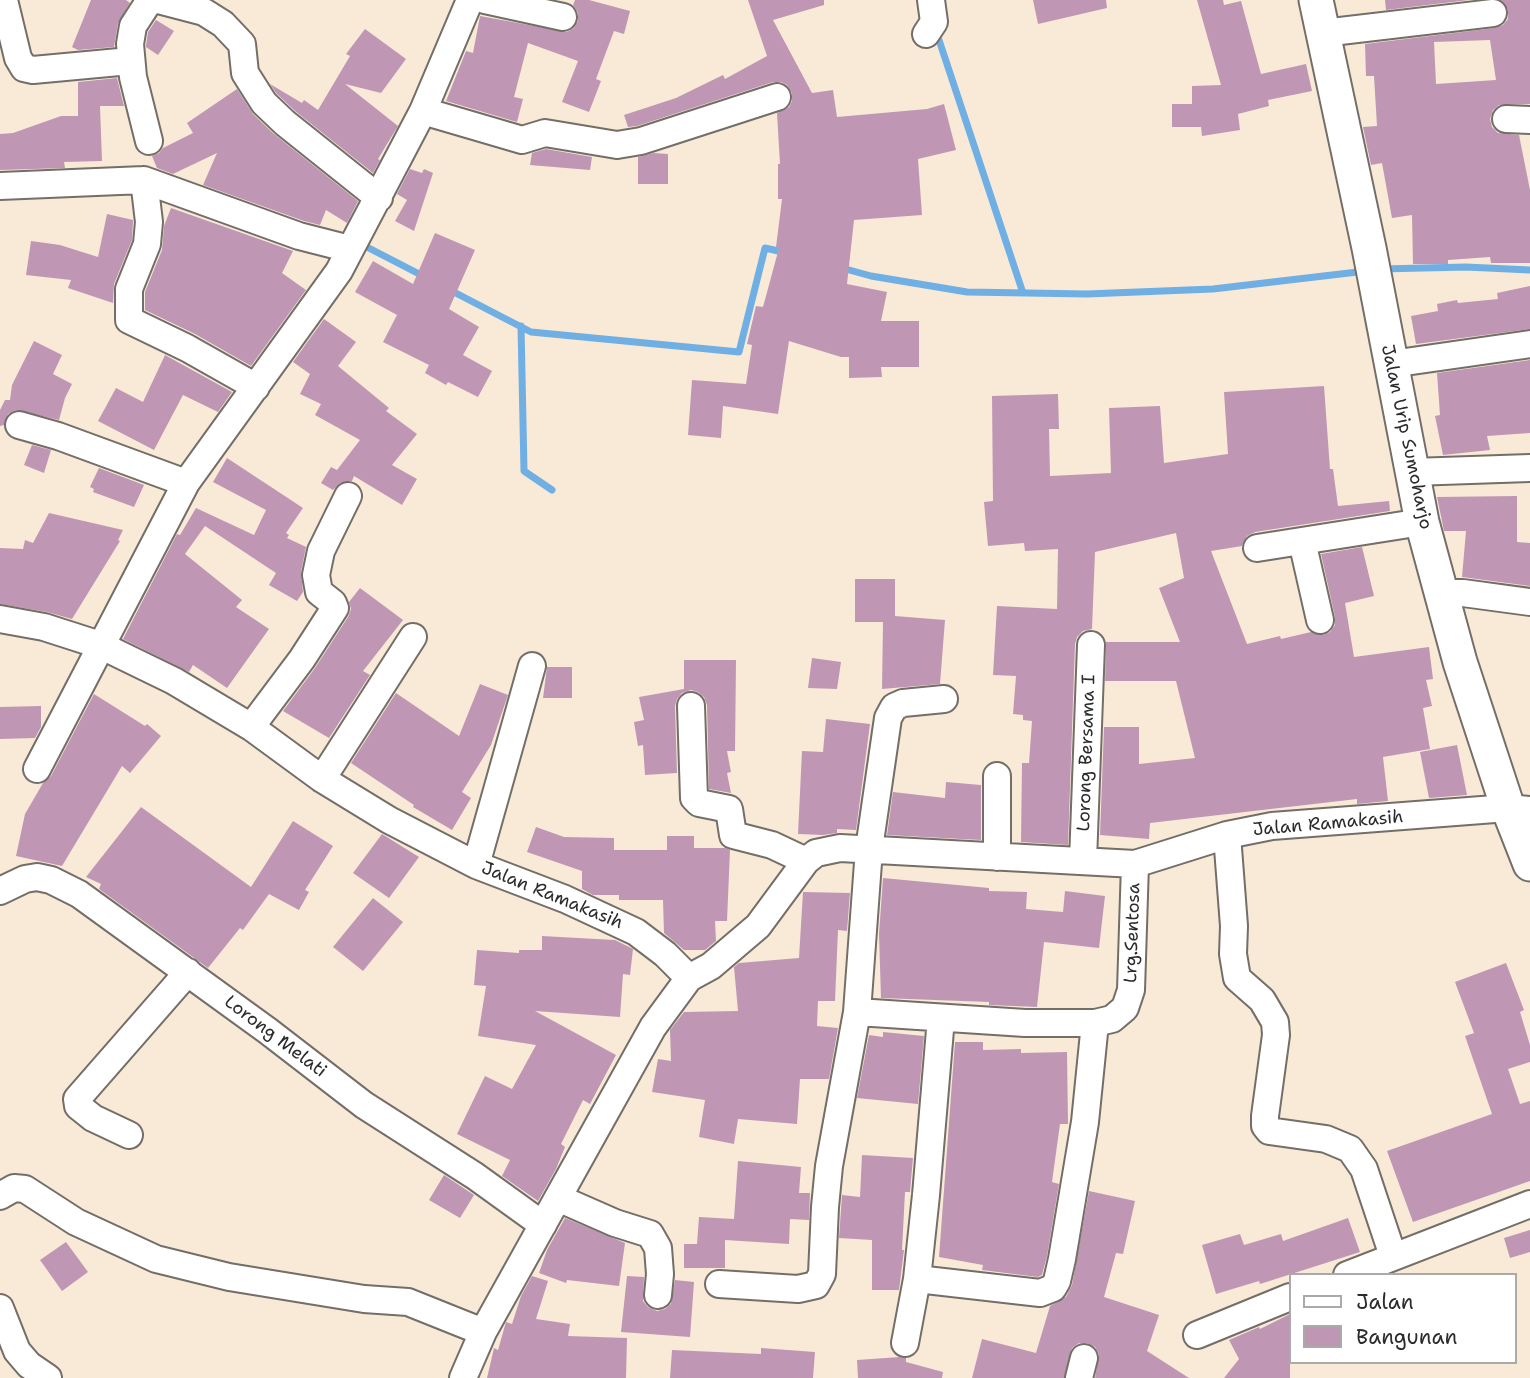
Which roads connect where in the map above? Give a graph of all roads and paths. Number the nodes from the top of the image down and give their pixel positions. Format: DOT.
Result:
graph roads {
  1 [pos="4,0"];
  2 [pos="150,0"];
  3 [pos="158,0"];
  4 [pos="470,0"];
  5 [pos="485,0"];
  6 [pos="931,0"];
  7 [pos="1316,0"];
  8 [pos="1493,13"];
  9 [pos="563,17"];
  10 [pos="1323,33"];
  11 [pos="926,34"];
  12 [pos="130,61"];
  13 [pos="777,97"];
  14 [pos="423,111"];
  15 [pos="149,141"];
  16 [pos="0,186"];
  17 [pos="146,189"];
  18 [pos="379,198"];
  19 [pos="346,257"];
  20 [pos="1530,344"];
  21 [pos="1391,364"];
  22 [pos="256,387"];
  23 [pos="19,425"];
  24 [pos="1530,468"];
  25 [pos="1412,472"];
  26 [pos="186,483"];
  27 [pos="348,496"];
  28 [pos="1422,522"];
  29 [pos="1302,541"];
  30 [pos="1257,548"];
  31 [pos="1441,593"];
  32 [pos="1530,601"];
  33 [pos="0,619"];
  34 [pos="1320,620"];
  35 [pos="413,637"];
  36 [pos="100,645"];
  37 [pos="1091,645"];
  38 [pos="532,666"];
  39 [pos="944,699"];
  40 [pos="691,706"];
  41 [pos="251,727"];
  42 [pos="37,769"];
  43 [pos="997,776"];
  44 [pos="322,779"];
  45 [pos="1519,809"];
  46 [pos="1227,835"];
  47 [pos="869,849"];
  48 [pos="997,857"];
  49 [pos="806,861"];
  50 [pos="1083,861"];
  51 [pos="1135,864"];
  52 [pos="1530,864"];
  53 [pos="476,865"];
  54 [pos="0,891"];
  55 [pos="188,972"];
  56 [pos="689,978"];
  57 [pos="857,1012"];
  58 [pos="941,1018"];
  59 [pos="1095,1023"];
  60 [pos="129,1135"];
  61 [pos="0,1196"];
  62 [pos="558,1198"];
  63 [pos="1530,1204"];
  64 [pos="543,1225"];
  65 [pos="1393,1256"];
  66 [pos="1352,1273"];
  67 [pos="917,1279"];
  68 [pos="719,1284"];
  69 [pos="658,1295"];
  70 [pos="1288,1298"];
  71 [pos="0,1308"];
  72 [pos="483,1332"];
  73 [pos="1197,1335"];
  74 [pos="905,1343"];
  75 [pos="48,1378"];
  76 [pos="463,1378"];
  1 -- 12 [label="street"];
  2 -- 12 [label="street"];
  3 -- 18 [label="street"];
  4 -- 14 [label="street"];
  5 -- 9 [label="street"];
  6 -- 11 [label="street"];
  7 -- 10 [label="street, Jalan Urip Sumoharjo"];
  8 -- 10 [label="street"];
  10 -- 21 [label="street, Jalan Urip Sumoharjo"];
  12 -- 15 [label="street"];
  13 -- 14 [label="street"];
  14 -- 18 [label="street"];
  16 -- 17 [label="street"];
  17 -- 19 [label="street"];
  17 -- 22 [label="street"];
  18 -- 19 [label="street"];
  19 -- 22 [label="street"];
  20 -- 21 [label="street"];
  21 -- 25 [label="street, Jalan Urip Sumoharjo"];
  22 -- 26 [label="street"];
  23 -- 26 [label="street"];
  24 -- 25 [label="street"];
  25 -- 28 [label="street, Jalan Urip Sumoharjo"];
  26 -- 36 [label="street"];
  27 -- 41 [label="street"];
  28 -- 29 [label="street"];
  28 -- 31 [label="street, Jalan Urip Sumoharjo"];
  29 -- 30 [label="street"];
  29 -- 34 [label="street"];
  31 -- 32 [label="street"];
  31 -- 45 [label="street, Jalan Urip Sumoharjo"];
  33 -- 36 [label="street, Jalan Ramakasih"];
  35 -- 44 [label="street"];
  36 -- 41 [label="street, Jalan Ramakasih"];
  36 -- 42 [label="street"];
  37 -- 50 [label="street, Lorong Bersama I"];
  38 -- 53 [label="street"];
  39 -- 47 [label="street"];
  40 -- 49 [label="street"];
  41 -- 44 [label="street, Jalan Ramakasih"];
  43 -- 48 [label="street"];
  44 -- 53 [label="street, Jalan Ramakasih"];
  45 -- 46 [label="street, Jalan Ramakasih"];
  45 -- 52 [label="street, Jalan Urip Sumoharjo"];
  46 -- 51 [label="street, Jalan Ramakasih"];
  46 -- 65 [label="street"];
  47 -- 48 [label="street, Jalan Ramakasih"];
  47 -- 49 [label="street, Jalan Ramakasih"];
  47 -- 57 [label="street"];
  48 -- 50 [label="street, Jalan Ramakasih"];
  49 -- 56 [label="street"];
  50 -- 51 [label="street, Jalan Ramakasih"];
  51 -- 59 [label="street, Lrg.Sentosa"];
  53 -- 56 [label="street, Jalan Ramakasih"];
  54 -- 55 [label="street, Lorong Melati"];
  55 -- 60 [label="street"];
  55 -- 64 [label="street, Lorong Melati"];
  56 -- 62 [label="street"];
  57 -- 58 [label="street"];
  57 -- 68 [label="street"];
  58 -- 59 [label="street"];
  58 -- 67 [label="street"];
  59 -- 67 [label="street"];
  61 -- 72 [label="street"];
  62 -- 64 [label="street"];
  62 -- 69 [label="street"];
  63 -- 65 [label="street"];
  64 -- 72 [label="street"];
  65 -- 66 [label="street"];
  67 -- 74 [label="street"];
  70 -- 73 [label="street"];
  71 -- 75 [label="street"];
  72 -- 76 [label="street"];
}
